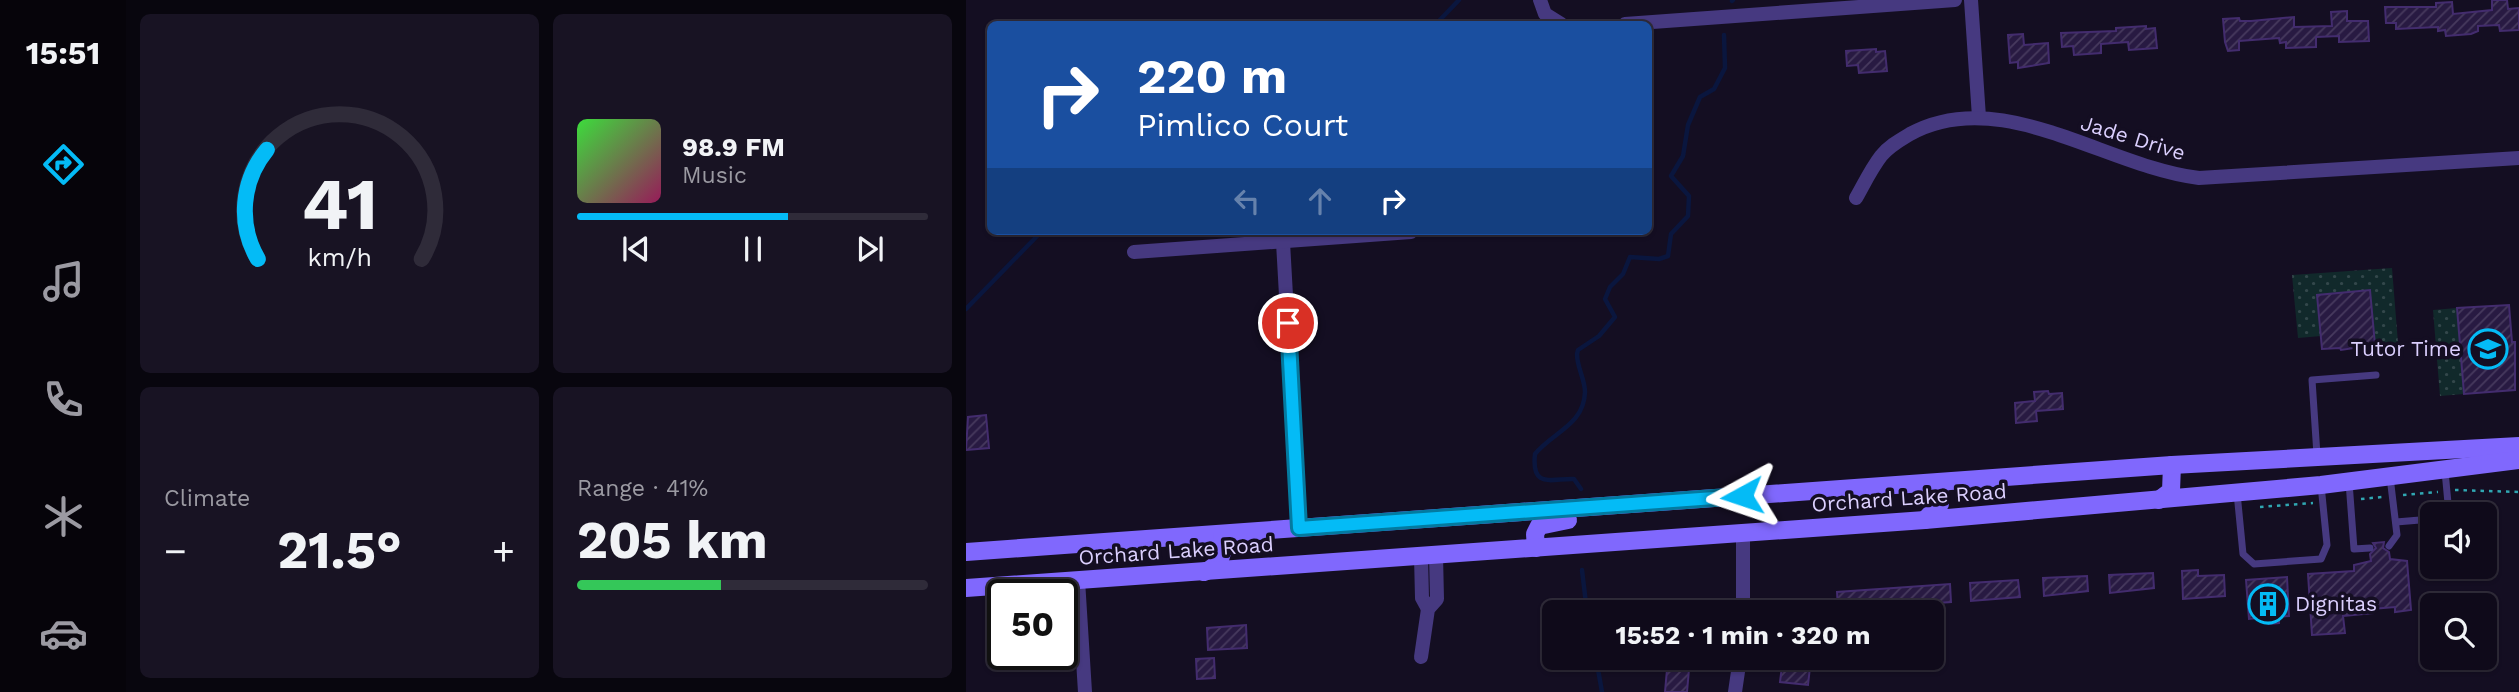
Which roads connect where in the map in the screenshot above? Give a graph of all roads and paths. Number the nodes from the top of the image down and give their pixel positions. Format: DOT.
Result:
graph roads {
  1 [pos="1540,0"];
  2 [pos="1955,0"];
  3 [pos="1970,0"];
  4 [pos="1556,21"];
  5 [pos="1652,22"];
  6 [pos="1979,117"];
  7 [pos="2519,158"];
  8 [pos="1856,198"];
  9 [pos="1373,235"];
  10 [pos="1283,242"];
  11 [pos="1134,252"];
  12 [pos="2376,375"];
  13 [pos="2519,446"];
  14 [pos="2324,455"];
  15 [pos="2519,460"];
  16 [pos="2172,465"];
  17 [pos="2445,471"];
  18 [pos="2390,477"];
  19 [pos="2349,482"];
  20 [pos="1940,483"];
  21 [pos="2325,484"];
  22 [pos="2237,493"];
  23 [pos="2159,500"];
  24 [pos="1662,502"];
  25 [pos="2448,502"];
  26 [pos="1925,520"];
  27 [pos="2420,520"];
  28 [pos="2396,522"];
  29 [pos="1299,528"];
  30 [pos="1743,533"];
  31 [pos="1222,534"];
  32 [pos="2389,546"];
  33 [pos="1038,547"];
  34 [pos="1536,548"];
  35 [pos="2370,548"];
  36 [pos="966,552"];
  37 [pos="1428,555"];
  38 [pos="966,564"];
  39 [pos="1201,573"];
  40 [pos="1078,580"];
  41 [pos="987,586"];
  42 [pos="966,588"];
  43 [pos="1743,600"];
  44 [pos="1421,657"];
  45 [pos="1738,670"];
  46 [pos="1085,692"];
  47 [pos="1735,692"];
  1 -- 4 [label="street"];
  2 -- 5 [label="street"];
  3 -- 6 [label="street"];
  6 -- 7 [label="street, Jade Drive"];
  6 -- 8 [label="street, Jade Drive"];
  9 -- 10 [label="street"];
  10 -- 11 [label="street"];
  10 -- 29 [label="street"];
  12 -- 14 [label="lane"];
  13 -- 14 [label="main road, Orchard Lake Road"];
  14 -- 16 [label="main road, Orchard Lake Road"];
  14 -- 21 [label="main road"];
  15 -- 17 [label="main road, Orchard Lake Road"];
  16 -- 20 [label="main road, Orchard Lake Road"];
  16 -- 23 [label="main road"];
  17 -- 18 [label="main road, Orchard Lake Road"];
  17 -- 25 [label="lane"];
  18 -- 19 [label="main road, Orchard Lake Road"];
  18 -- 28 [label="lane"];
  19 -- 21 [label="main road, Orchard Lake Road"];
  19 -- 35 [label="lane"];
  20 -- 24 [label="main road, Orchard Lake Road"];
  20 -- 26 [label="main road"];
  21 -- 22 [label="main road, Orchard Lake Road"];
  21 -- 22 [label="lane"];
  22 -- 23 [label="main road, Orchard Lake Road"];
  23 -- 26 [label="main road, Orchard Lake Road"];
  24 -- 29 [label="main road, Orchard Lake Road"];
  24 -- 34 [label="main road"];
  26 -- 30 [label="main road, Orchard Lake Road"];
  27 -- 28 [label="lane"];
  28 -- 32 [label="lane"];
  29 -- 31 [label="main road, Orchard Lake Road"];
  30 -- 34 [label="main road, Orchard Lake Road"];
  30 -- 43 [label="street"];
  31 -- 33 [label="main road, Orchard Lake Road"];
  31 -- 39 [label="main road"];
  33 -- 36 [label="main road, Orchard Lake Road"];
  33 -- 38 [label="main road"];
  34 -- 37 [label="main road, Orchard Lake Road"];
  37 -- 39 [label="main road, Orchard Lake Road"];
  37 -- 44 [label="street"];
  39 -- 40 [label="main road, Orchard Lake Road"];
  40 -- 46 [label="street"];
  41 -- 42 [label="main road, Orchard Lake Road"];
  45 -- 47 [label="street"];
}
